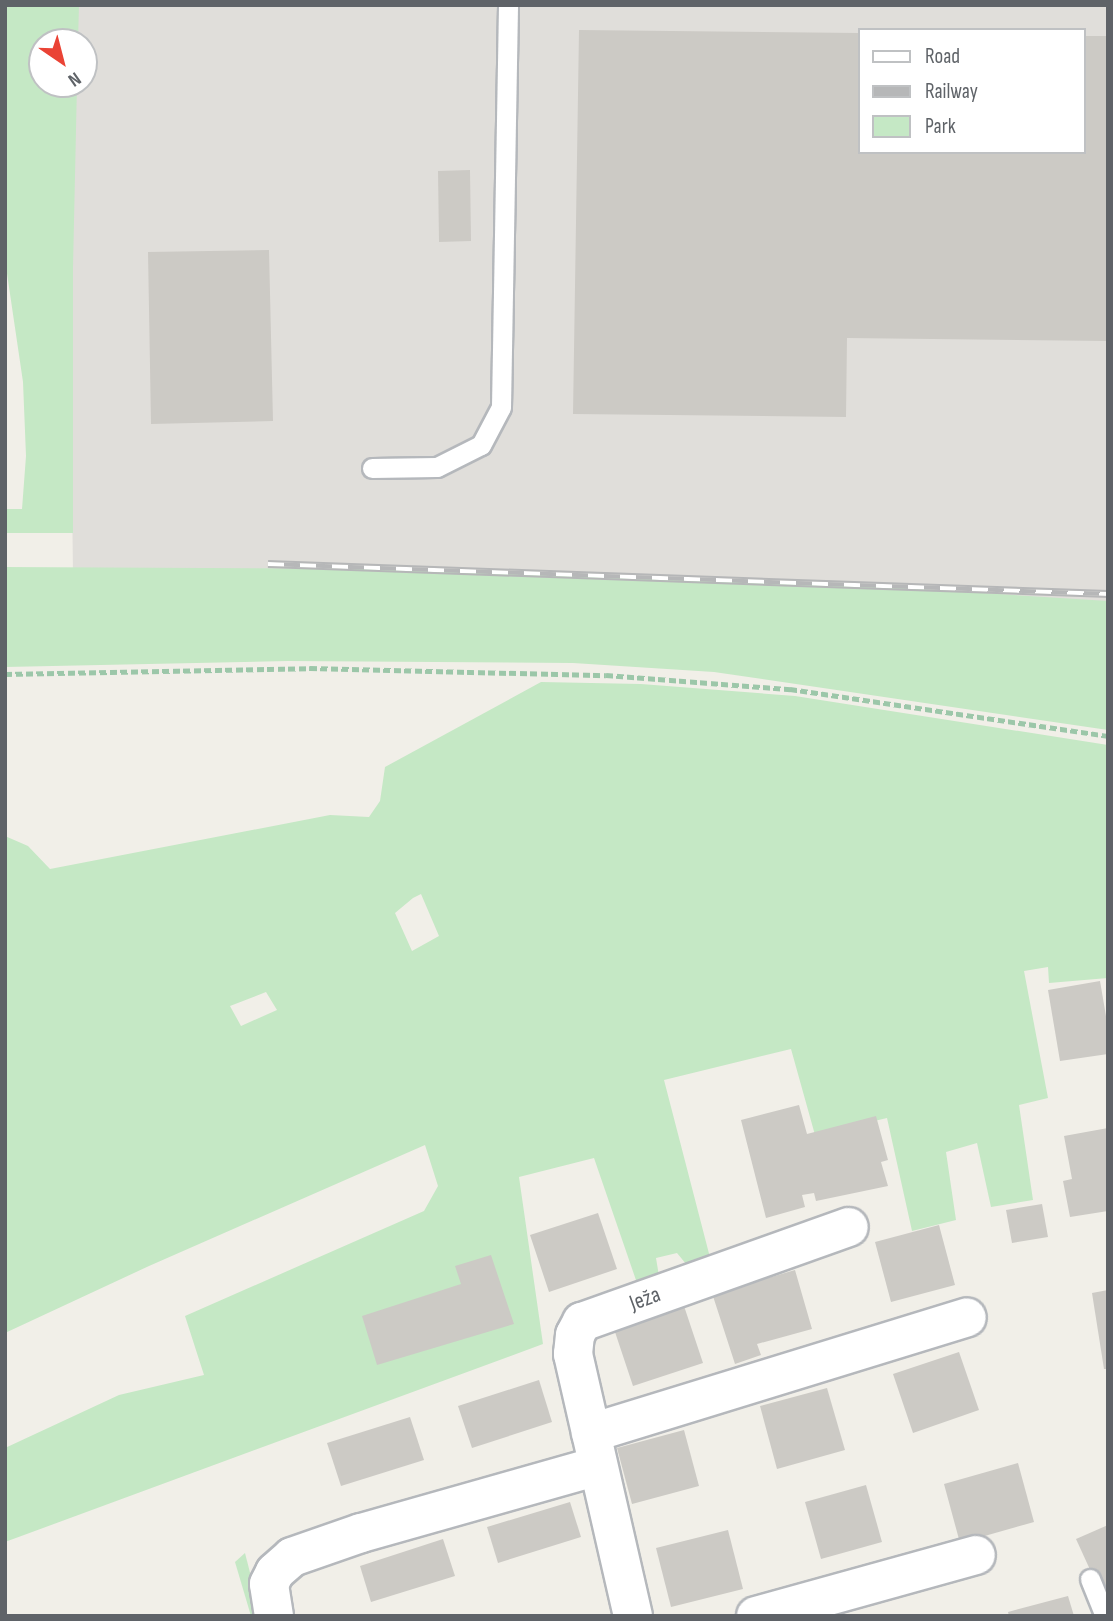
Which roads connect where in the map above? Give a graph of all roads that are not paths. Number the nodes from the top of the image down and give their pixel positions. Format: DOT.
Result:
graph roads {
  1 [pos="508,5"];
  2 [pos="372,468"];
  3 [pos="849,1227"];
  4 [pos="967,1317"];
  5 [pos="594,1450"];
  6 [pos="976,1555"];
  7 [pos="1090,1579"];
  8 [pos="274,1616"];
  9 [pos="633,1616"];
  10 [pos="756,1616"];
  11 [pos="1105,1616"];
  1 -- 2 [label="lane"];
  3 -- 5 [label="street, Ježa"];
  4 -- 5 [label="street"];
  5 -- 8 [label="street"];
  5 -- 9 [label="street, Ježa"];
  6 -- 10 [label="street"];
  7 -- 11 [label="lane"];
}
